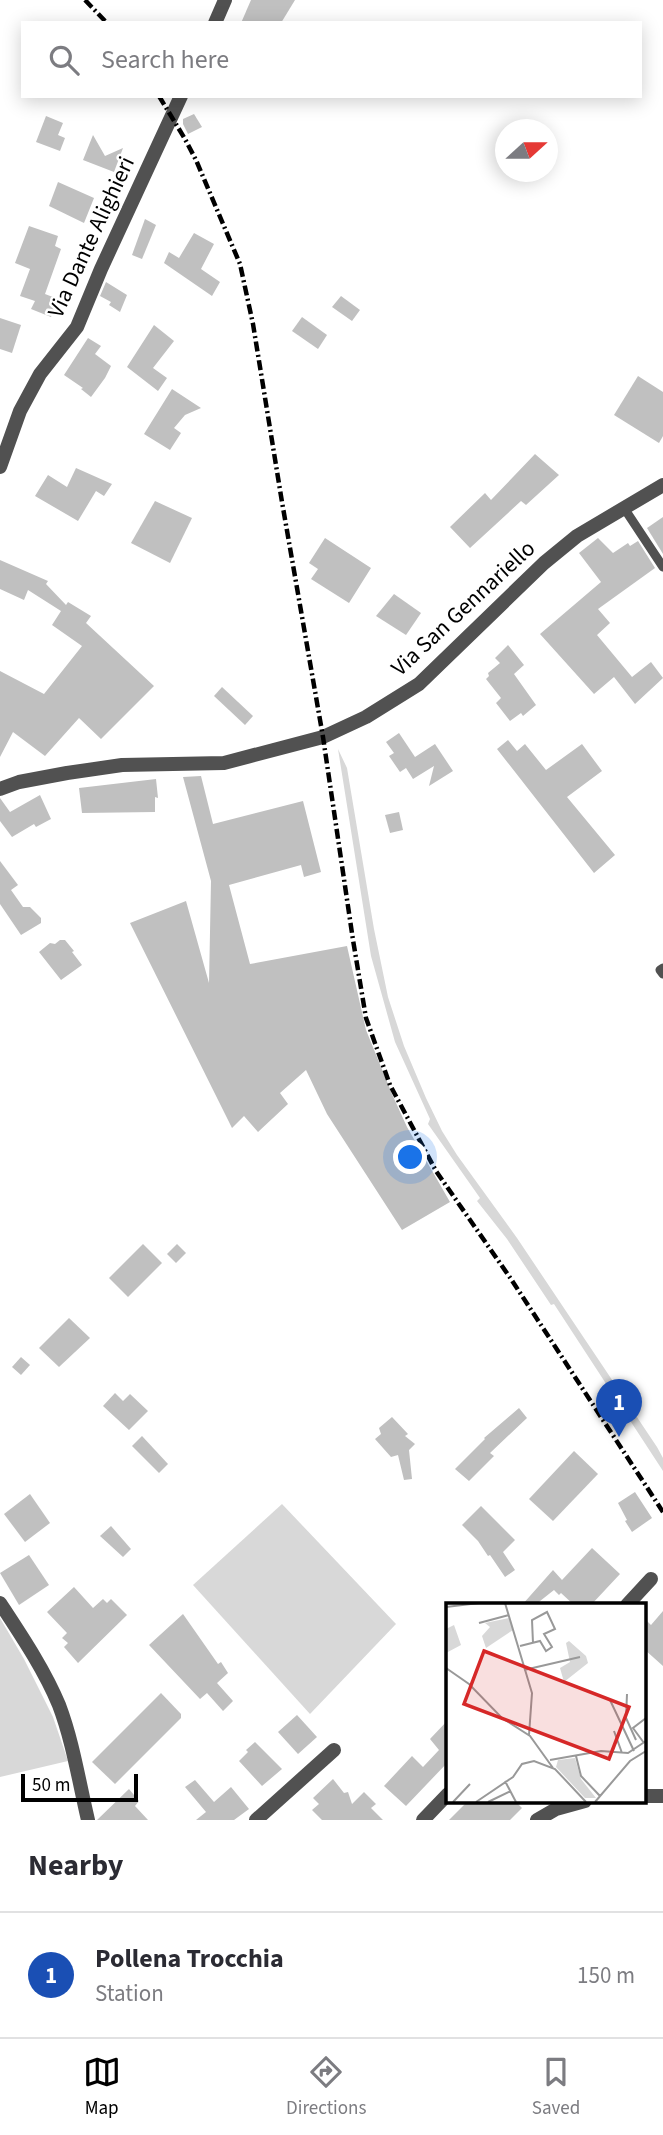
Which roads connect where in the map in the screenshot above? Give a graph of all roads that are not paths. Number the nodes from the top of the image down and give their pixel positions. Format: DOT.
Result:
graph roads {
  1 [pos="225,0"];
  2 [pos="216,21"];
  3 [pos="180,98"];
  4 [pos="0,467"];
  5 [pos="663,485"];
  6 [pos="624,509"];
  7 [pos="663,567"];
  8 [pos="0,789"];
  9 [pos="663,968"];
  10 [pos="663,974"];
  11 [pos="651,1579"];
  12 [pos="0,1603"];
  13 [pos="629,1603"];
  14 [pos="334,1750"];
  15 [pos="446,1796"];
  16 [pos="581,1802"];
  17 [pos="88,1820"];
  18 [pos="256,1820"];
  19 [pos="423,1820"];
  20 [pos="537,1820"];
  1 -- 2 [label="street"];
  3 -- 4 [label="street, Via Dante Alighieri"];
  5 -- 6 [label="street, Via San Gennariello"];
  6 -- 7 [label="lane"];
  6 -- 8 [label="street, Via San Gennariello"];
  9 -- 10 [label="lane"];
  11 -- 13 [label="street"];
  12 -- 17 [label="street"];
  14 -- 18 [label="street"];
  15 -- 19 [label="street"];
  16 -- 20 [label="street"];
}
